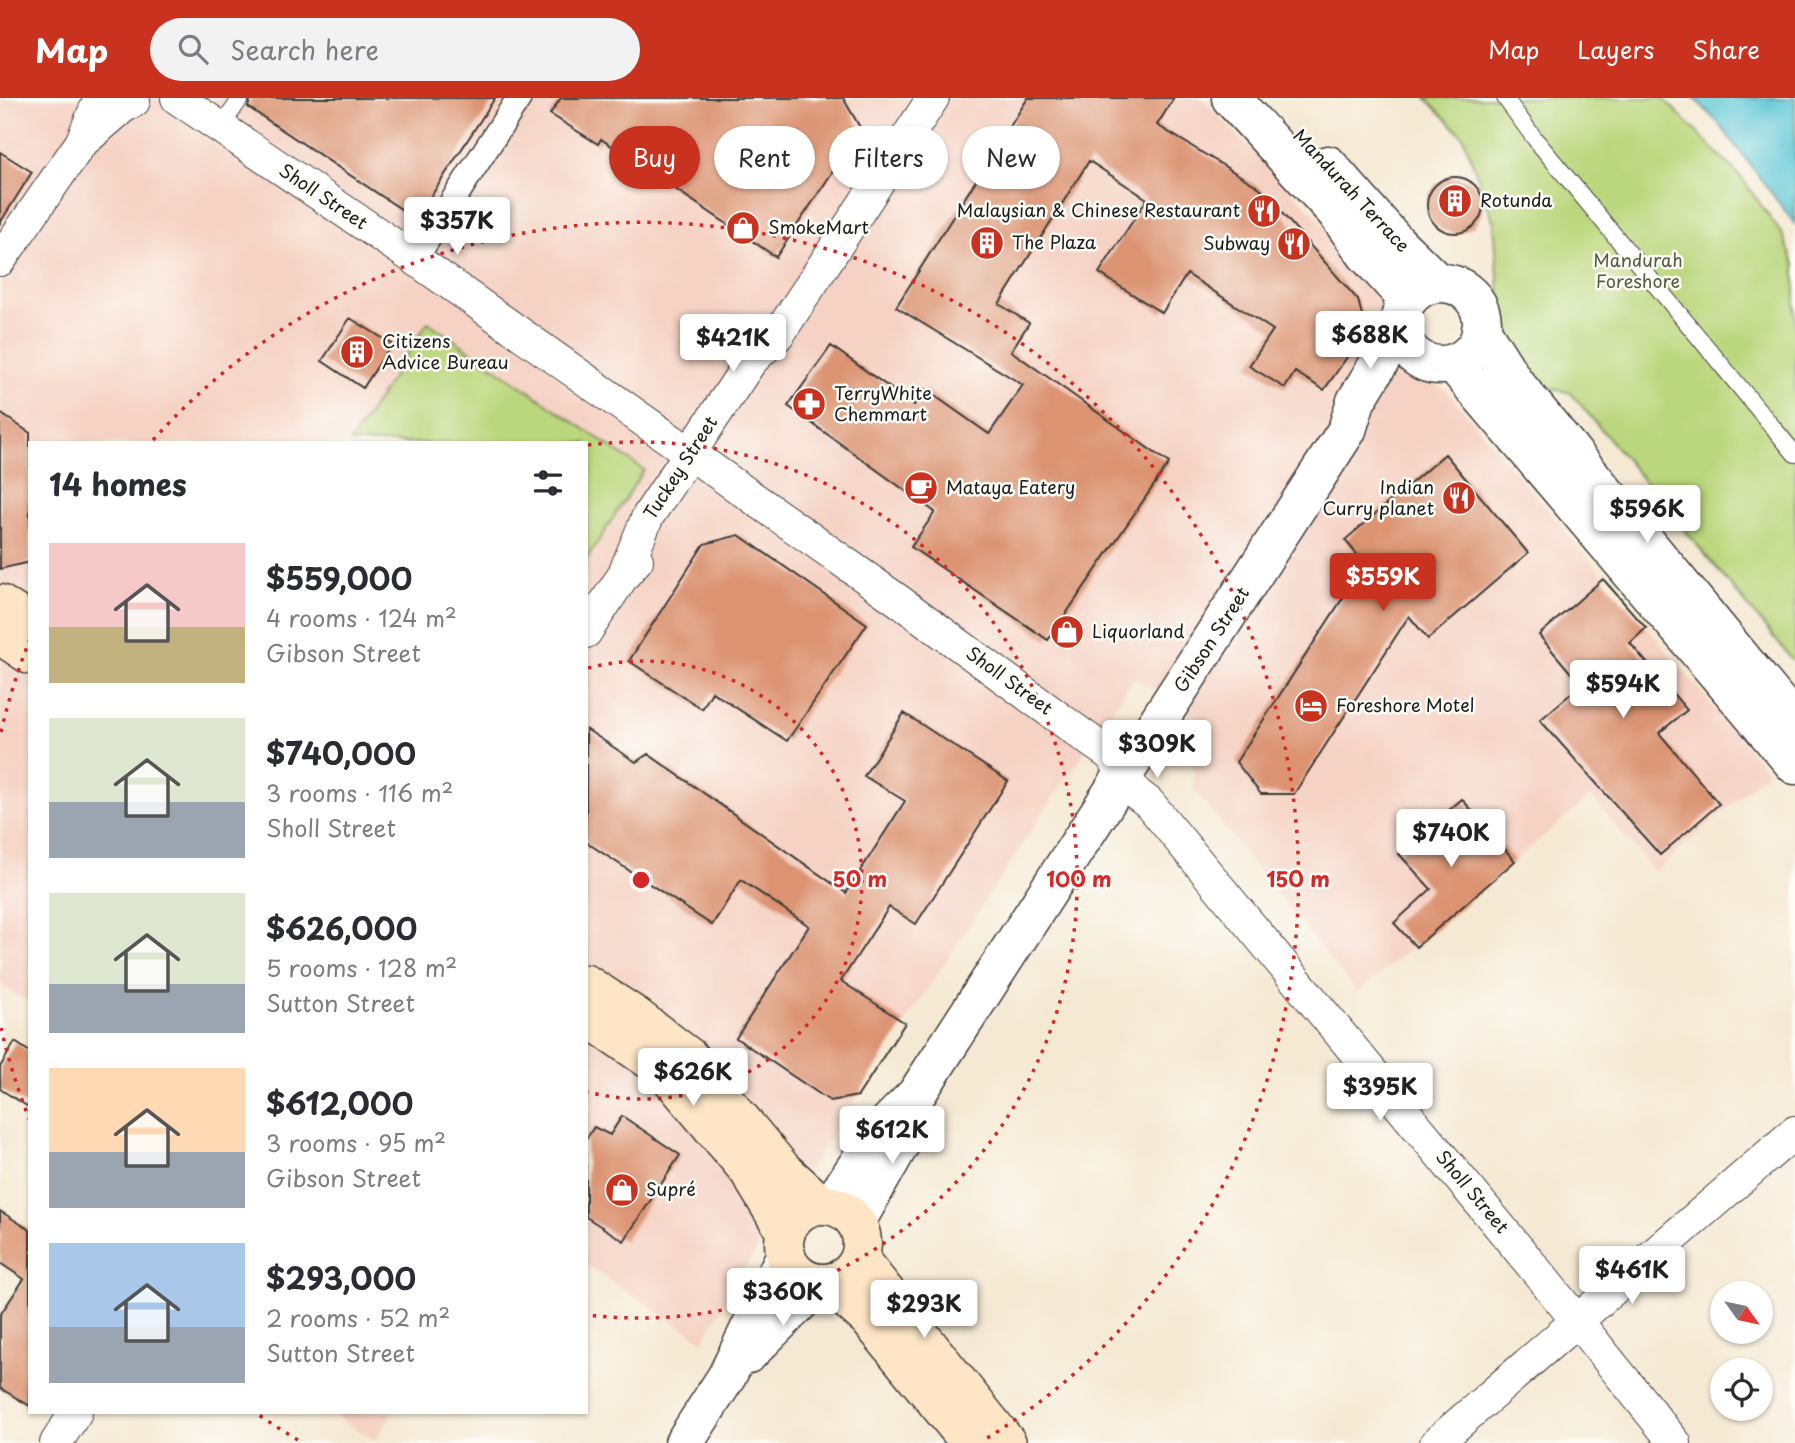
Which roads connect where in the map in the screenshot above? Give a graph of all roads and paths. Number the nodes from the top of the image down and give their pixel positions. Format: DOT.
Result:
graph roads {
  1 [pos="100,98"];
  2 [pos="177,98"];
  3 [pos="241,98"];
  4 [pos="519,98"];
  5 [pos="933,98"];
  6 [pos="1231,98"];
  7 [pos="1264,98"];
  8 [pos="1505,98"];
  9 [pos="130,99"];
  10 [pos="221,127"];
  11 [pos="81,144"];
  12 [pos="415,259"];
  13 [pos="0,260"];
  14 [pos="1415,304"];
  15 [pos="1481,330"];
  16 [pos="1441,363"];
  17 [pos="1347,430"];
  18 [pos="1795,454"];
  19 [pos="697,460"];
  20 [pos="0,604"];
  21 [pos="28,622"];
  22 [pos="588,629"];
  23 [pos="0,635"];
  24 [pos="28,653"];
  25 [pos="1795,723"];
  26 [pos="1795,765"];
  27 [pos="1125,776"];
  28 [pos="588,985"];
  29 [pos="588,1017"];
  30 [pos="1795,1132"];
  31 [pos="836,1211"];
  32 [pos="786,1243"];
  33 [pos="859,1259"];
  34 [pos="824,1284"];
  35 [pos="1576,1320"];
  36 [pos="727,1376"];
  37 [pos="75,1414"];
  38 [pos="56,1443"];
  39 [pos="684,1443"];
  40 [pos="970,1443"];
  41 [pos="1007,1443"];
  42 [pos="1436,1443"];
  43 [pos="1675,1443"];
  1 -- 11 [label="street"];
  2 -- 10 [label="street, Sholl Street"];
  3 -- 10 [label="lane"];
  4 -- 12 [label="street"];
  5 -- 19 [label="street, Tuckey Street"];
  6 -- 14 [label="street, Mandurah Terrace"];
  7 -- 14 [label="street, Mandurah Terrace"];
  8 -- 18 [label="lane"];
  9 -- 11 [label="street"];
  10 -- 12 [label="street, Sholl Street"];
  11 -- 13 [label="street"];
  12 -- 19 [label="street, Sholl Street"];
  14 -- 15 [label="street"];
  14 -- 16 [label="street"];
  14 -- 17 [label="street, Gibson Street"];
  15 -- 16 [label="street"];
  15 -- 25 [label="street"];
  16 -- 17 [label="street, Gibson Street"];
  16 -- 26 [label="street"];
  17 -- 27 [label="street, Gibson Street"];
  19 -- 22 [label="street, Tuckey Street"];
  19 -- 27 [label="street, Sholl Street"];
  20 -- 21 [label="main road"];
  23 -- 24 [label="main road"];
  27 -- 31 [label="street, Gibson Street"];
  27 -- 35 [label="street, Sholl Street"];
  28 -- 31 [label="main road"];
  29 -- 32 [label="main road"];
  30 -- 35 [label="street"];
  31 -- 32 [label="main road"];
  31 -- 33 [label="main road"];
  32 -- 34 [label="main road"];
  32 -- 36 [label="street"];
  33 -- 34 [label="main road"];
  33 -- 41 [label="main road"];
  34 -- 36 [label="street"];
  34 -- 40 [label="main road"];
  35 -- 42 [label="street"];
  35 -- 43 [label="street, Sholl Street"];
  36 -- 39 [label="street"];
  37 -- 38 [label="street"];
}
